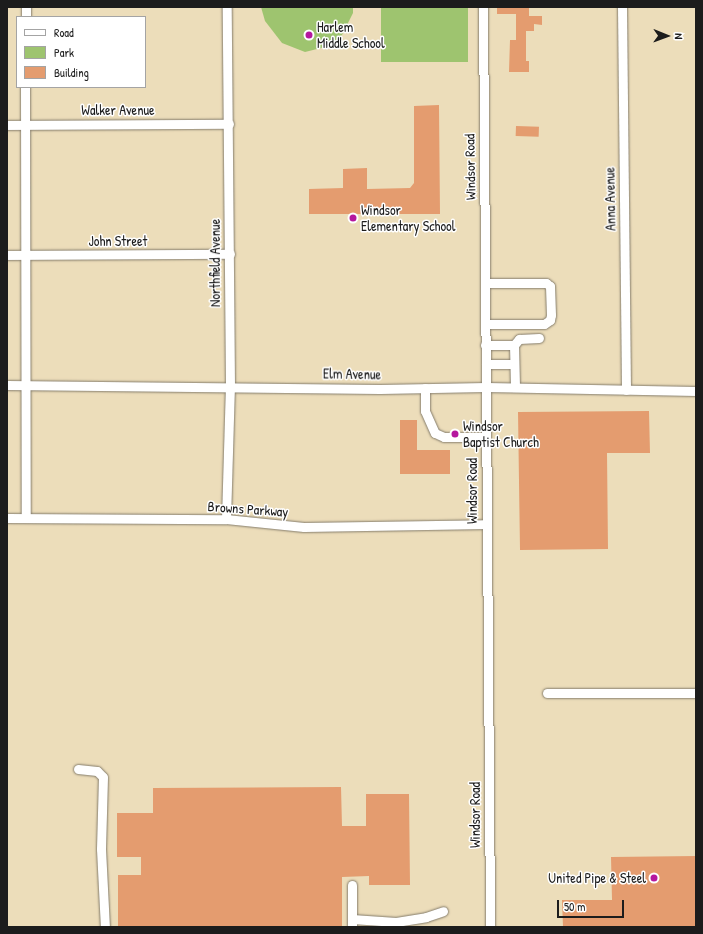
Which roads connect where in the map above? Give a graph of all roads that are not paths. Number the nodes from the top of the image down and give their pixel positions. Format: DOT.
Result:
graph roads {
  1 [pos="227,7"];
  2 [pos="483,7"];
  3 [pos="622,7"];
  4 [pos="25,88"];
  5 [pos="229,124"];
  6 [pos="7,125"];
  7 [pos="24,125"];
  8 [pos="230,254"];
  9 [pos="7,255"];
  10 [pos="25,255"];
  11 [pos="485,284"];
  12 [pos="485,324"];
  13 [pos="539,338"];
  14 [pos="485,345"];
  15 [pos="514,345"];
  16 [pos="486,364"];
  17 [pos="514,364"];
  18 [pos="7,385"];
  19 [pos="26,385"];
  20 [pos="230,386"];
  21 [pos="486,387"];
  22 [pos="515,387"];
  23 [pos="425,388"];
  24 [pos="626,390"];
  25 [pos="696,391"];
  26 [pos="486,437"];
  27 [pos="7,518"];
  28 [pos="26,518"];
  29 [pos="226,519"];
  30 [pos="487,524"];
  31 [pos="547,692"];
  32 [pos="696,693"];
  33 [pos="78,769"];
  34 [pos="352,885"];
  35 [pos="443,911"];
  36 [pos="352,923"];
  37 [pos="105,927"];
  38 [pos="490,927"];
  1 -- 5 [label="street, Northfield Avenue"];
  2 -- 11 [label="street, Windsor Road"];
  3 -- 24 [label="street, Anna Avenue"];
  4 -- 7 [label="street"];
  5 -- 7 [label="street, Walker Avenue"];
  5 -- 8 [label="street, Northfield Avenue"];
  6 -- 7 [label="street, Walker Avenue"];
  7 -- 10 [label="street"];
  8 -- 10 [label="street, John Street"];
  8 -- 20 [label="street, Northfield Avenue"];
  9 -- 10 [label="street, John Street"];
  10 -- 19 [label="street"];
  11 -- 12 [label="street, Windsor Road"];
  11 -- 12 [label="street"];
  12 -- 14 [label="street, Windsor Road"];
  13 -- 15 [label="street"];
  14 -- 15 [label="street"];
  14 -- 16 [label="street, Windsor Road"];
  15 -- 17 [label="street"];
  16 -- 17 [label="street"];
  16 -- 21 [label="street, Windsor Road"];
  17 -- 22 [label="street"];
  18 -- 19 [label="street, Elm Avenue"];
  19 -- 20 [label="street, Elm Avenue"];
  19 -- 28 [label="street"];
  20 -- 23 [label="street, Elm Avenue"];
  20 -- 29 [label="street, Northfield Avenue"];
  21 -- 22 [label="street, Elm Avenue"];
  21 -- 23 [label="street, Elm Avenue"];
  21 -- 26 [label="street, Windsor Road"];
  22 -- 24 [label="street, Elm Avenue"];
  23 -- 26 [label="street"];
  24 -- 25 [label="street, Elm Avenue"];
  26 -- 30 [label="street, Windsor Road"];
  27 -- 28 [label="street, Browns Parkway"];
  28 -- 29 [label="street, Browns Parkway"];
  29 -- 30 [label="street, Browns Parkway"];
  30 -- 38 [label="street, Windsor Road"];
  31 -- 32 [label="street"];
  33 -- 37 [label="street"];
  34 -- 36 [label="street"];
  35 -- 36 [label="street"];
}
